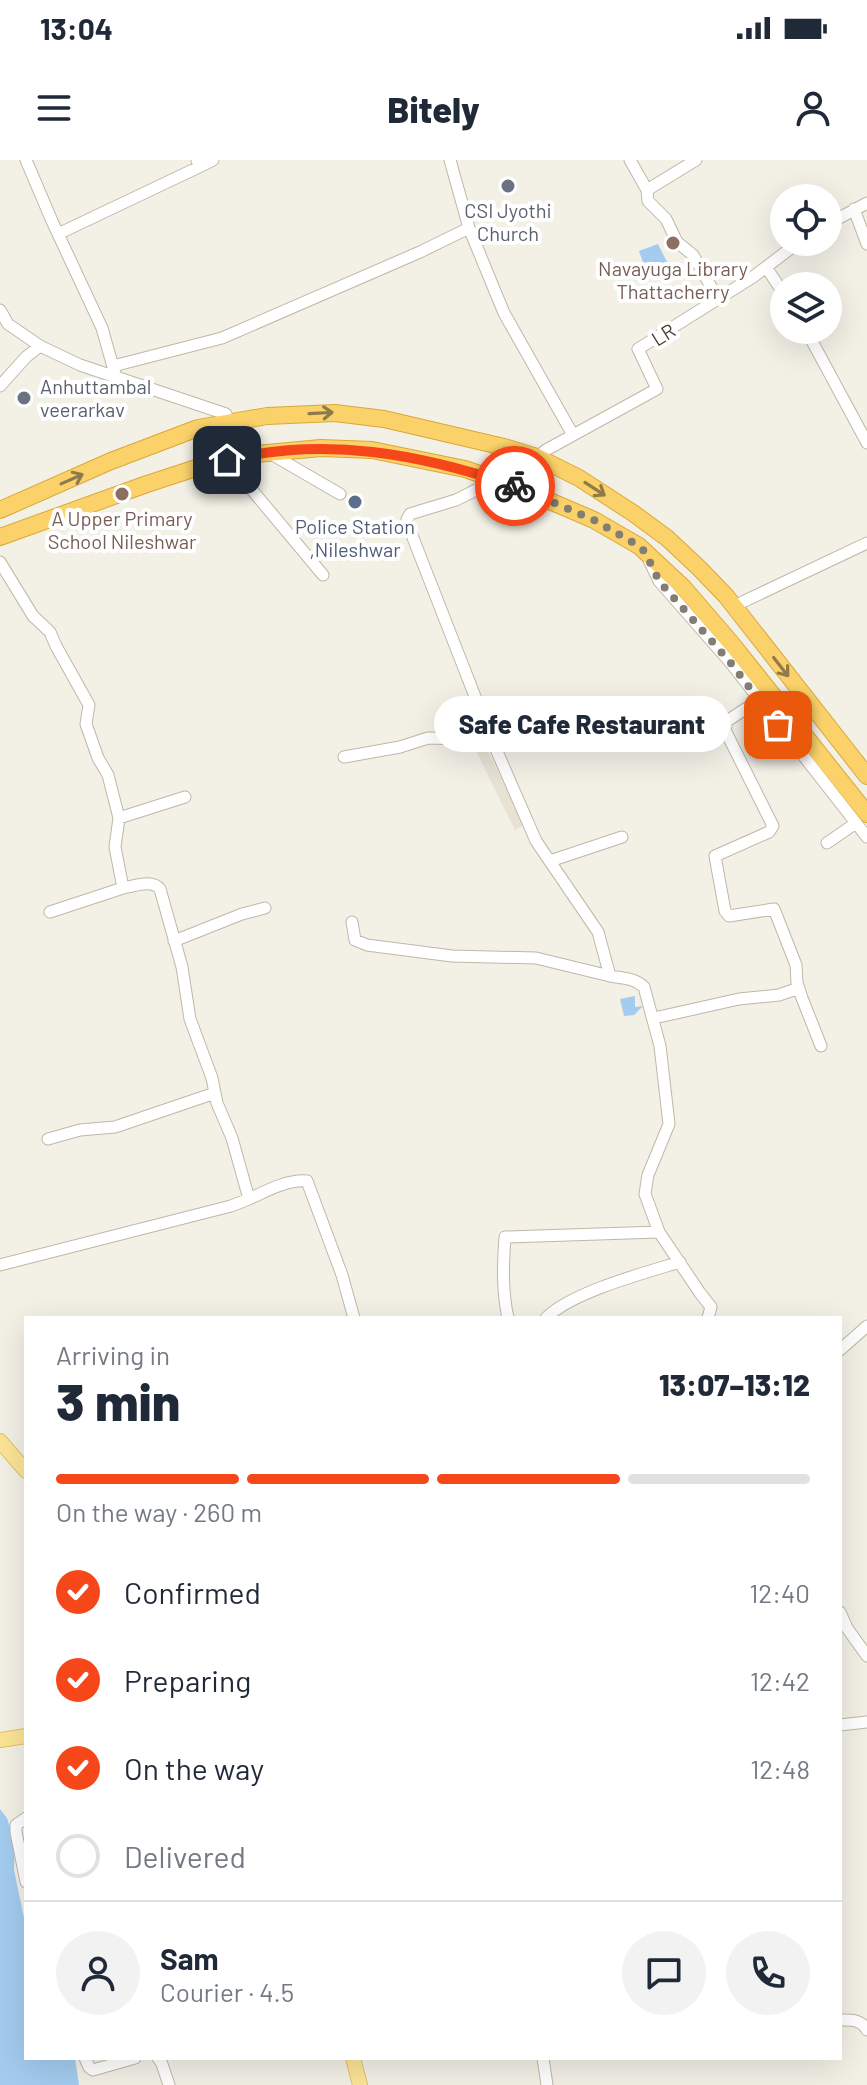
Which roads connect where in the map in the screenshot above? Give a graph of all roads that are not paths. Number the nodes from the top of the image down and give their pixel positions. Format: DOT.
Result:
graph roads {
  1 [pos="26,160"];
  2 [pos="213,160"];
  3 [pos="450,160"];
  4 [pos="630,160"];
  5 [pos="696,160"];
  6 [pos="198,164"];
  7 [pos="647,190"];
  8 [pos="867,203"];
  9 [pos="854,209"];
  10 [pos="842,216"];
  11 [pos="469,228"];
  12 [pos="58,234"];
  13 [pos="867,244"];
  14 [pos="781,256"];
  15 [pos="766,267"];
  16 [pos="770,273"];
  17 [pos="718,299"];
  18 [pos="0,310"];
  19 [pos="814,344"];
  20 [pos="40,346"];
  21 [pos="115,372"];
  22 [pos="0,386"];
  23 [pos="228,423"];
  24 [pos="573,435"];
  25 [pos="867,443"];
  26 [pos="269,452"];
  27 [pos="537,457"];
  28 [pos="232,459"];
  29 [pos="501,481"];
  30 [pos="340,494"];
  31 [pos="0,510"];
  32 [pos="0,537"];
  33 [pos="867,543"];
  34 [pos="645,552"];
  35 [pos="0,562"];
  36 [pos="323,575"];
  37 [pos="734,606"];
  38 [pos="759,700"];
  39 [pos="492,740"];
  40 [pos="344,757"];
  41 [pos="867,776"];
  42 [pos="185,797"];
  43 [pos="119,818"];
  44 [pos="862,818"];
  45 [pos="622,837"];
  46 [pos="867,837"];
  47 [pos="827,843"];
  48 [pos="550,861"];
  49 [pos="123,888"];
  50 [pos="265,908"];
  51 [pos="50,912"];
  52 [pos="352,922"];
  53 [pos="174,941"];
  54 [pos="610,976"];
  55 [pos="799,988"];
  56 [pos="654,1018"];
  57 [pos="821,1046"];
  58 [pos="215,1093"];
  59 [pos="48,1139"];
  60 [pos="249,1199"];
  61 [pos="659,1232"];
  62 [pos="680,1262"];
  63 [pos="0,1265"];
  64 [pos="353,1316"];
  65 [pos="508,1316"];
  66 [pos="548,1316"];
  67 [pos="709,1316"];
  68 [pos="867,1326"];
  69 [pos="842,1348"];
  70 [pos="0,1441"];
  71 [pos="24,1469"];
  72 [pos="842,1617"];
  73 [pos="867,1656"];
  74 [pos="867,1722"];
  75 [pos="842,1725"];
  76 [pos="24,1736"];
  77 [pos="0,1740"];
  78 [pos="24,1819"];
  79 [pos="24,1872"];
  80 [pos="842,2020"];
  81 [pos="867,2030"];
  82 [pos="86,2060"];
  83 [pos="128,2060"];
  84 [pos="159,2060"];
  85 [pos="354,2060"];
  86 [pos="543,2060"];
  87 [pos="169,2085"];
  88 [pos="360,2085"];
  89 [pos="547,2085"];
  1 -- 12 [label="street"];
  2 -- 6 [label="street"];
  3 -- 11 [label="street"];
  4 -- 7 [label="street"];
  5 -- 7 [label="street"];
  6 -- 12 [label="street"];
  7 -- 17 [label="street"];
  8 -- 9 [label="street"];
  9 -- 10 [label="street"];
  9 -- 13 [label="street"];
  11 -- 21 [label="street"];
  11 -- 24 [label="street"];
  12 -- 21 [label="street"];
  14 -- 15 [label="street, LR"];
  15 -- 16 [label="street"];
  15 -- 17 [label="street, LR"];
  17 -- 24 [label="street, LR"];
  18 -- 20 [label="street"];
  19 -- 25 [label="street"];
  20 -- 21 [label="street"];
  20 -- 22 [label="street"];
  21 -- 23 [label="street"];
  23 -- 27 [label="highway, one-way"];
  23 -- 28 [label="street"];
  31 -- 23 [label="highway, one-way"];
  24 -- 27 [label="street, LR"];
  26 -- 28 [label="highway"];
  26 -- 29 [label="highway"];
  26 -- 30 [label="street"];
  27 -- 37 [label="highway, one-way"];
  28 -- 32 [label="highway"];
  28 -- 36 [label="street"];
  29 -- 34 [label="highway"];
  29 -- 39 [label="street"];
  33 -- 37 [label="street"];
  34 -- 38 [label="street"];
  34 -- 44 [label="highway"];
  35 -- 43 [label="street"];
  37 -- 41 [label="highway, one-way"];
  38 -- 44 [label="street"];
  38 -- 55 [label="street"];
  39 -- 40 [label="street"];
  39 -- 48 [label="street"];
  42 -- 43 [label="street"];
  43 -- 49 [label="street"];
  44 -- 46 [label="street"];
  44 -- 47 [label="street"];
  45 -- 48 [label="street"];
  48 -- 54 [label="street"];
  49 -- 51 [label="street"];
  49 -- 53 [label="street"];
  50 -- 53 [label="street"];
  52 -- 54 [label="street"];
  53 -- 58 [label="street"];
  54 -- 56 [label="street"];
  55 -- 56 [label="street"];
  55 -- 57 [label="street"];
  56 -- 61 [label="street"];
  58 -- 59 [label="street"];
  58 -- 60 [label="street"];
  60 -- 63 [label="street"];
  60 -- 64 [label="street"];
  61 -- 62 [label="street"];
  61 -- 65 [label="street"];
  62 -- 66 [label="street"];
  62 -- 67 [label="street"];
  68 -- 69 [label="street"];
  70 -- 71 [label="main road"];
  72 -- 73 [label="street"];
  74 -- 75 [label="street"];
  76 -- 77 [label="main road"];
  78 -- 79 [label="street"];
  80 -- 81 [label="street"];
  82 -- 83 [label="street"];
  84 -- 87 [label="street"];
  85 -- 88 [label="main road"];
  86 -- 89 [label="street"];
}
